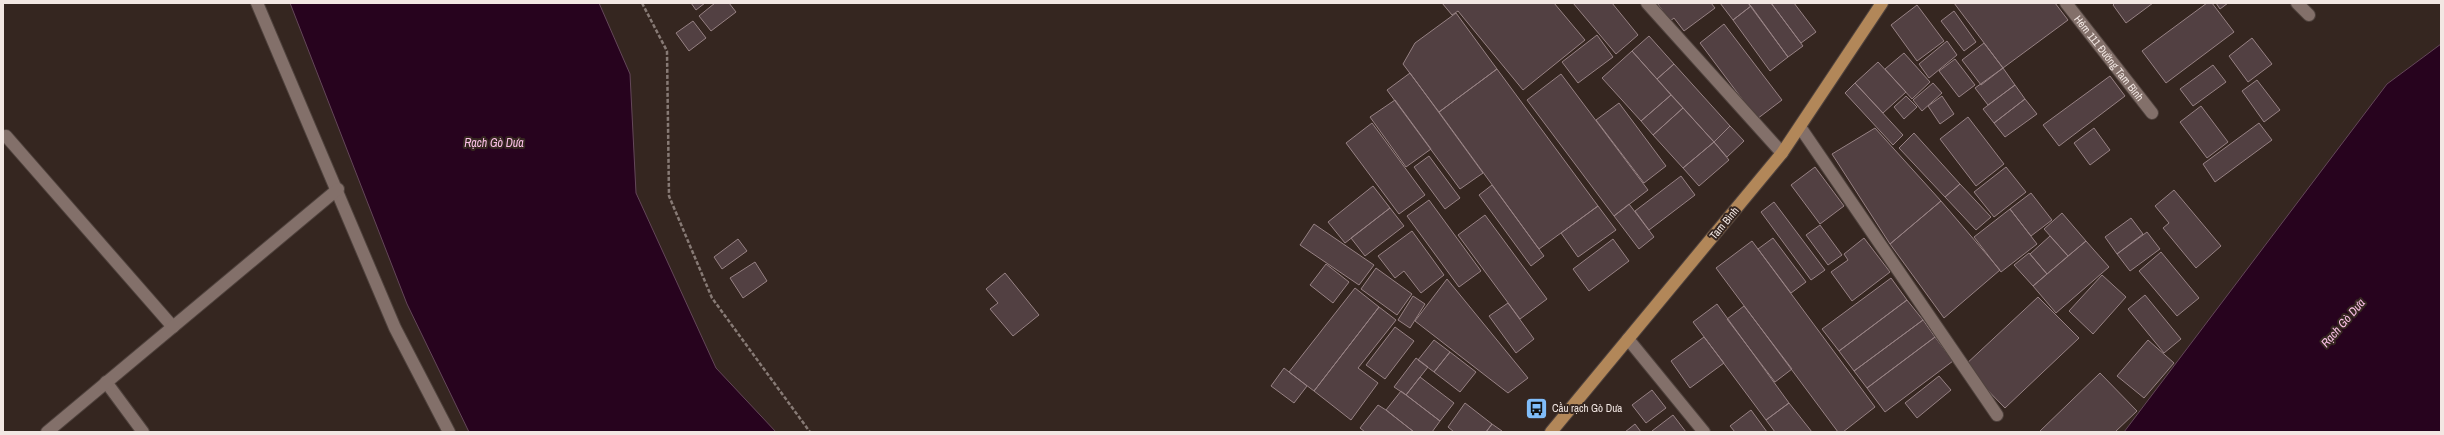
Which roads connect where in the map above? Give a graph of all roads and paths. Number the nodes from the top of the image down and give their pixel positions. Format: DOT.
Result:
graph roads {
  1 [pos="258,3"];
  2 [pos="642,3"];
  3 [pos="1647,3"];
  4 [pos="1882,3"];
  5 [pos="2066,3"];
  6 [pos="2297,3"];
  7 [pos="2309,15"];
  8 [pos="2152,113"];
  9 [pos="1800,127"];
  10 [pos="6,136"];
  11 [pos="1782,153"];
  12 [pos="338,189"];
  13 [pos="173,327"];
  14 [pos="1628,339"];
  15 [pos="106,382"];
  16 [pos="1997,415"];
  17 [pos="47,432"];
  18 [pos="143,432"];
  19 [pos="449,432"];
  20 [pos="810,432"];
  21 [pos="1551,432"];
  22 [pos="1704,432"];
  1 -- 12 [label="street"];
  2 -- 20 [label="path"];
  3 -- 11 [label="street"];
  4 -- 9 [label="main road, Tam Bình"];
  5 -- 8 [label="street, Hẻm 111 Đường Tam Bình"];
  6 -- 7 [label="street"];
  9 -- 11 [label="main road, Tam Bình"];
  9 -- 16 [label="street"];
  10 -- 13 [label="street"];
  11 -- 14 [label="main road, Tam Bình"];
  12 -- 13 [label="street"];
  12 -- 19 [label="street"];
  13 -- 15 [label="street"];
  14 -- 21 [label="main road, Tam Bình"];
  14 -- 22 [label="street"];
  15 -- 17 [label="street"];
  15 -- 18 [label="street"];
}
